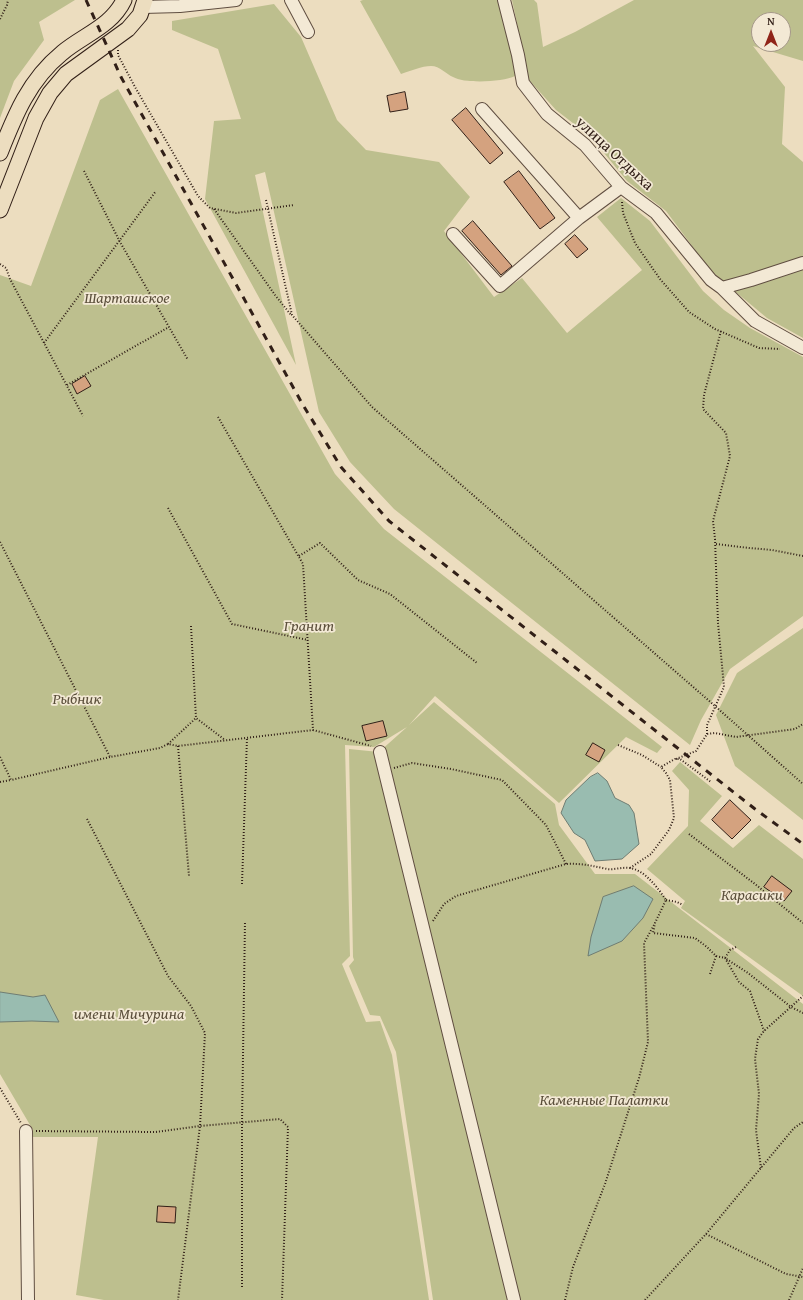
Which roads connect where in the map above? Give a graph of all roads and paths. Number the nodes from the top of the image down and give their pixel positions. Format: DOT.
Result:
graph roads {
  1 [pos="8,0"];
  2 [pos="124,0"];
  3 [pos="236,0"];
  4 [pos="291,0"];
  5 [pos="504,0"];
  6 [pos="144,3"];
  7 [pos="0,19"];
  8 [pos="308,32"];
  9 [pos="122,46"];
  10 [pos="482,109"];
  11 [pos="0,153"];
  12 [pos="84,171"];
  13 [pos="621,187"];
  14 [pos="156,191"];
  15 [pos="266,200"];
  16 [pos="294,205"];
  17 [pos="268,208"];
  18 [pos="214,209"];
  19 [pos="0,210"];
  20 [pos="579,218"];
  21 [pos="453,234"];
  22 [pos="120,242"];
  23 [pos="803,263"];
  24 [pos="0,264"];
  25 [pos="722,288"];
  26 [pos="292,315"];
  27 [pos="169,327"];
  28 [pos="721,331"];
  29 [pos="44,343"];
  30 [pos="781,348"];
  31 [pos="803,348"];
  32 [pos="188,360"];
  33 [pos="67,385"];
  34 [pos="83,416"];
  35 [pos="218,418"];
  36 [pos="168,508"];
  37 [pos="0,542"];
  38 [pos="716,544"];
  39 [pos="299,556"];
  40 [pos="803,556"];
  41 [pos="191,626"];
  42 [pos="308,640"];
  43 [pos="477,663"];
  44 [pos="715,706"];
  45 [pos="196,718"];
  46 [pos="803,724"];
  47 [pos="313,730"];
  48 [pos="707,734"];
  49 [pos="748,735"];
  50 [pos="247,738"];
  51 [pos="225,740"];
  52 [pos="168,744"];
  53 [pos="618,745"];
  54 [pos="178,746"];
  55 [pos="380,752"];
  56 [pos="0,757"];
  57 [pos="110,757"];
  58 [pos="675,759"];
  59 [pos="661,767"];
  60 [pos="385,770"];
  61 [pos="11,780"];
  62 [pos="0,782"];
  63 [pos="711,782"];
  64 [pos="803,784"];
  65 [pos="87,819"];
  66 [pos="689,834"];
  67 [pos="566,864"];
  68 [pos="630,868"];
  69 [pos="188,876"];
  70 [pos="242,884"];
  71 [pos="666,900"];
  72 [pos="683,905"];
  73 [pos="245,921"];
  74 [pos="655,922"];
  75 [pos="803,923"];
  76 [pos="425,934"];
  77 [pos="736,947"];
  78 [pos="716,956"];
  79 [pos="725,958"];
  80 [pos="710,974"];
  81 [pos="803,996"];
  82 [pos="791,1007"];
  83 [pos="803,1014"];
  84 [pos="764,1031"];
  85 [pos="0,1088"];
  86 [pos="803,1122"];
  87 [pos="242,1123"];
  88 [pos="200,1126"];
  89 [pos="26,1130"];
  90 [pos="761,1168"];
  91 [pos="706,1234"];
  92 [pos="803,1268"];
  93 [pos="799,1277"];
  94 [pos="803,1278"];
  95 [pos="242,1287"];
  96 [pos="28,1300"];
  97 [pos="178,1300"];
  98 [pos="282,1300"];
  99 [pos="514,1300"];
  100 [pos="566,1300"];
  101 [pos="645,1300"];
  102 [pos="789,1300"];
  1 -- 7 [label="path"];
  2 -- 11 [label="main road"];
  3 -- 6 [label="street"];
  4 -- 8 [label="street"];
  5 -- 13 [label="street, улица Отдыха"];
  6 -- 19 [label="main road"];
  9 -- 18 [label="path"];
  10 -- 20 [label="street"];
  12 -- 22 [label="path"];
  13 -- 20 [label="street"];
  13 -- 25 [label="street, улица Отдыха"];
  13 -- 28 [label="path"];
  14 -- 22 [label="path"];
  15 -- 17 [label="path"];
  16 -- 17 [label="path"];
  17 -- 18 [label="path"];
  17 -- 26 [label="path"];
  18 -- 26 [label="path"];
  20 -- 21 [label="street"];
  22 -- 27 [label="path"];
  22 -- 29 [label="path"];
  23 -- 25 [label="street"];
  24 -- 29 [label="path"];
  25 -- 31 [label="street, улица Отдыха"];
  26 -- 44 [label="path"];
  27 -- 32 [label="path"];
  27 -- 33 [label="path"];
  28 -- 30 [label="path"];
  28 -- 38 [label="path"];
  29 -- 33 [label="path"];
  33 -- 34 [label="path"];
  35 -- 39 [label="path"];
  36 -- 42 [label="path"];
  37 -- 57 [label="path"];
  38 -- 40 [label="path"];
  38 -- 44 [label="path"];
  39 -- 42 [label="path"];
  39 -- 43 [label="path"];
  41 -- 45 [label="path"];
  42 -- 47 [label="path"];
  44 -- 48 [label="path"];
  44 -- 49 [label="path"];
  45 -- 51 [label="path"];
  45 -- 52 [label="path"];
  46 -- 49 [label="path"];
  47 -- 50 [label="path"];
  47 -- 55 [label="path"];
  48 -- 49 [label="path"];
  48 -- 58 [label="path"];
  49 -- 64 [label="path"];
  50 -- 51 [label="path"];
  50 -- 70 [label="path"];
  51 -- 54 [label="path"];
  52 -- 54 [label="path"];
  52 -- 57 [label="path"];
  53 -- 59 [label="path"];
  54 -- 69 [label="path"];
  55 -- 60 [label="street"];
  56 -- 61 [label="path"];
  57 -- 61 [label="path"];
  58 -- 59 [label="path"];
  58 -- 63 [label="path"];
  59 -- 68 [label="path"];
  60 -- 67 [label="path"];
  60 -- 76 [label="street"];
  61 -- 62 [label="path"];
  65 -- 88 [label="path"];
  66 -- 75 [label="path"];
  67 -- 68 [label="path"];
  67 -- 76 [label="path"];
  68 -- 71 [label="path"];
  71 -- 72 [label="path"];
  71 -- 74 [label="path"];
  73 -- 87 [label="path"];
  74 -- 78 [label="path"];
  74 -- 100 [label="path"];
  76 -- 99 [label="street"];
  77 -- 79 [label="path"];
  78 -- 79 [label="path"];
  78 -- 80 [label="path"];
  79 -- 82 [label="path"];
  79 -- 84 [label="path"];
  81 -- 82 [label="path"];
  82 -- 83 [label="path"];
  82 -- 84 [label="path"];
  84 -- 90 [label="path"];
  85 -- 89 [label="path"];
  86 -- 90 [label="path"];
  87 -- 88 [label="path"];
  87 -- 95 [label="path"];
  87 -- 98 [label="path"];
  88 -- 89 [label="path"];
  88 -- 97 [label="path"];
  89 -- 96 [label="street"];
  90 -- 91 [label="path"];
  91 -- 93 [label="path"];
  91 -- 101 [label="path"];
  92 -- 93 [label="path"];
  93 -- 94 [label="path"];
  93 -- 102 [label="path"];
}
